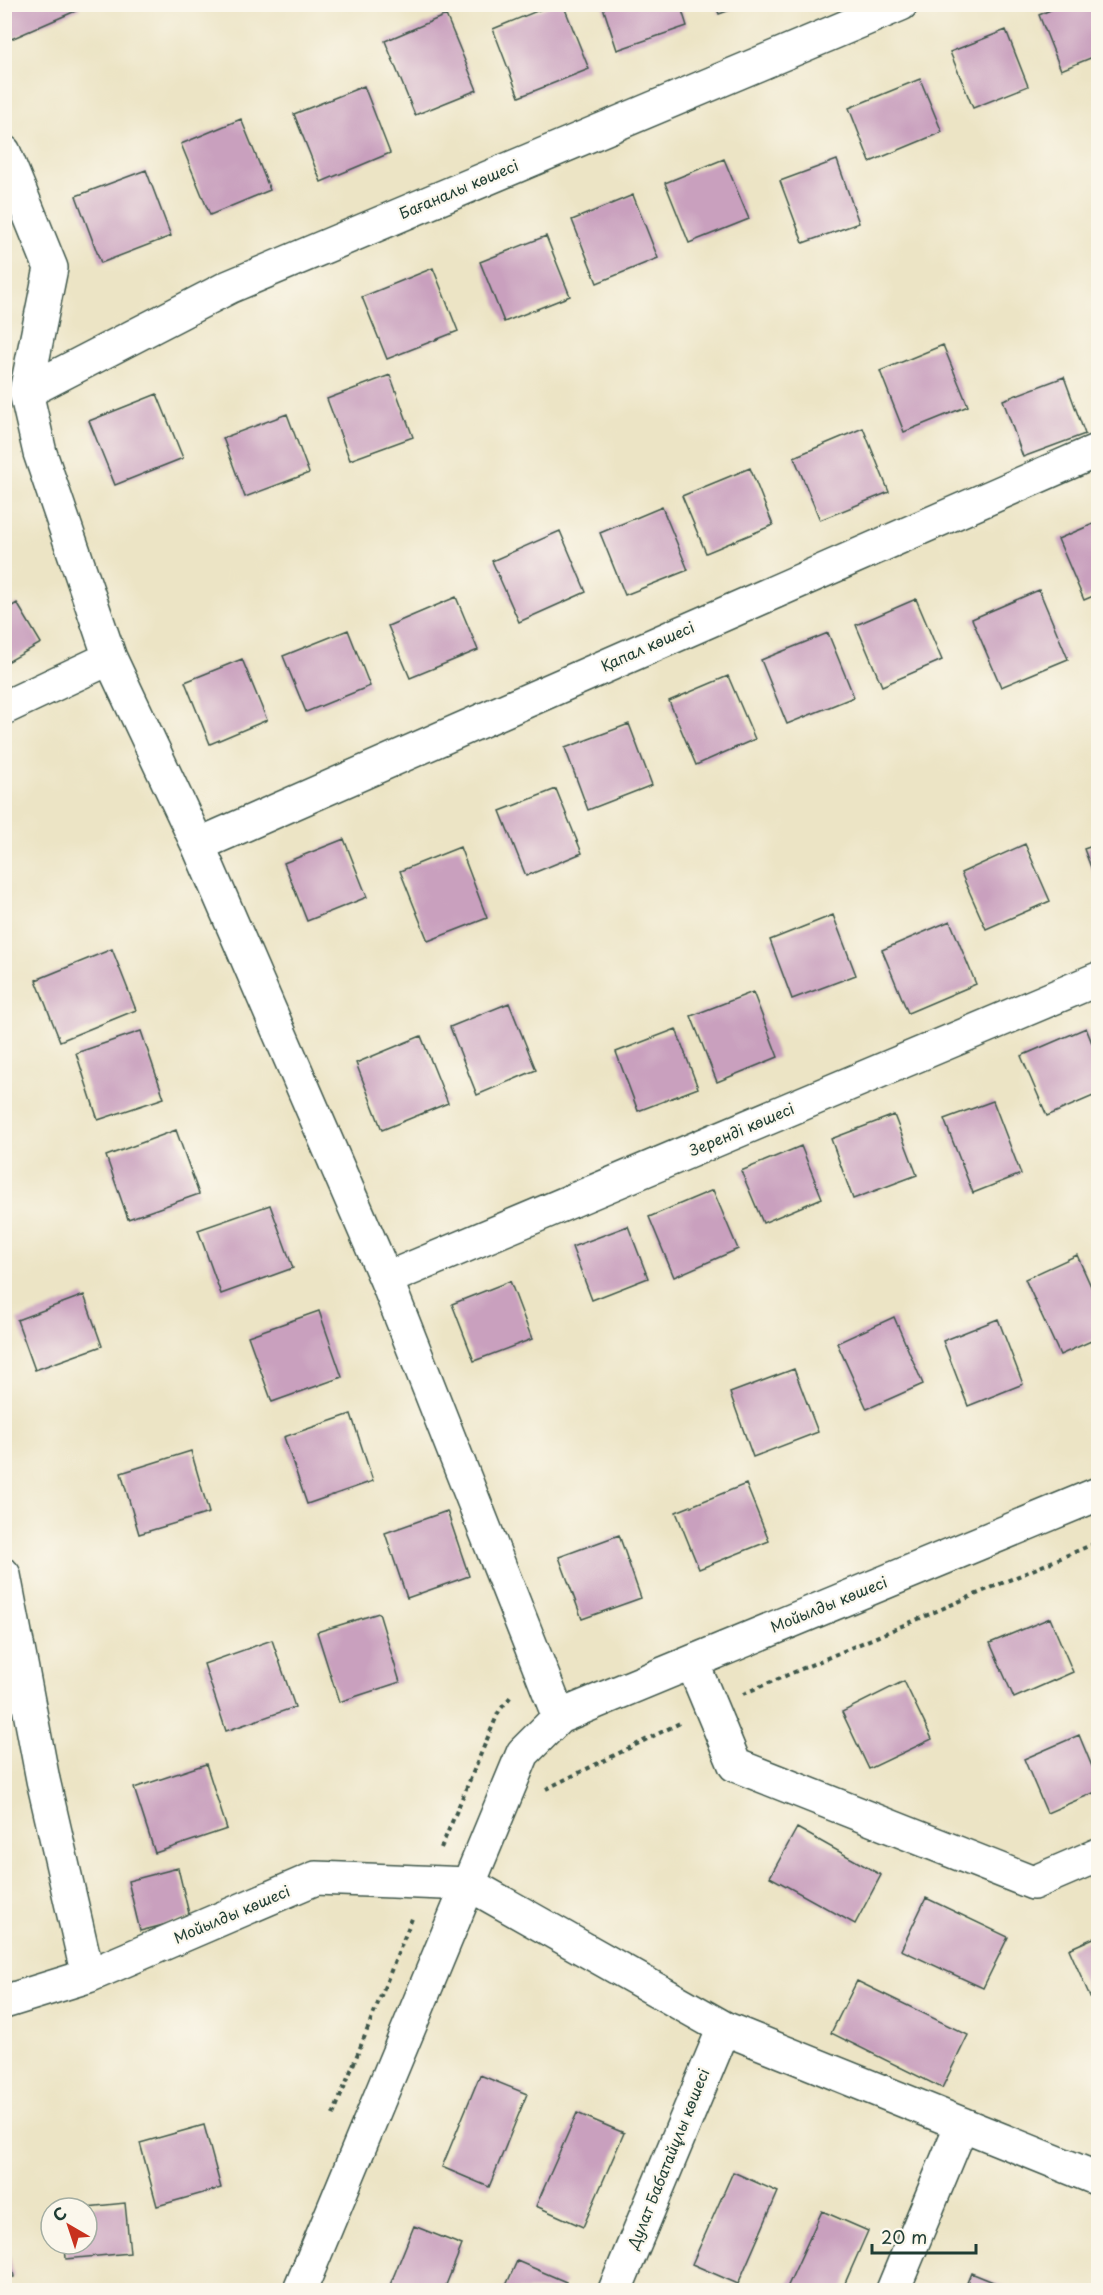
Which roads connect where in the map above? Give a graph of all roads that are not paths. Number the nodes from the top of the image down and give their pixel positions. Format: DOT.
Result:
graph roads {
  1 [pos="901,4"];
  2 [pos="4,152"];
  3 [pos="26,392"];
  4 [pos="1098,450"];
  5 [pos="110,658"];
  6 [pos="4,708"];
  7 [pos="198,845"];
  8 [pos="1098,979"];
  9 [pos="386,1279"];
  10 [pos="1098,1494"];
  11 [pos="4,1575"];
  12 [pos="692,1662"];
  13 [pos="559,1717"];
  14 [pos="1098,1855"];
  15 [pos="469,1884"];
  16 [pos="88,1976"];
  17 [pos="4,2002"];
  18 [pos="724,2028"];
  19 [pos="962,2124"];
  20 [pos="1098,2179"];
  21 [pos="300,2290"];
  22 [pos="615,2290"];
  23 [pos="894,2290"];
  1 -- 3 [label="street, Бағаналы көшесі"];
  2 -- 3 [label="street"];
  3 -- 5 [label="street"];
  4 -- 7 [label="street, Қапал көшесі"];
  5 -- 6 [label="street"];
  5 -- 7 [label="street"];
  7 -- 9 [label="street"];
  8 -- 9 [label="street, Зеренді көшесі"];
  9 -- 13 [label="street"];
  10 -- 12 [label="street, Мойылды көшесі"];
  11 -- 16 [label="street"];
  12 -- 13 [label="street, Мойылды көшесі"];
  12 -- 14 [label="street"];
  13 -- 15 [label="street"];
  15 -- 16 [label="street, Мойылды көшесі"];
  15 -- 18 [label="street"];
  15 -- 21 [label="street"];
  16 -- 17 [label="street, Мойылды көшесі"];
  18 -- 19 [label="street"];
  18 -- 22 [label="street, Дулат Бабатайұлы көшесі"];
  19 -- 20 [label="street"];
  19 -- 23 [label="street"];
}
